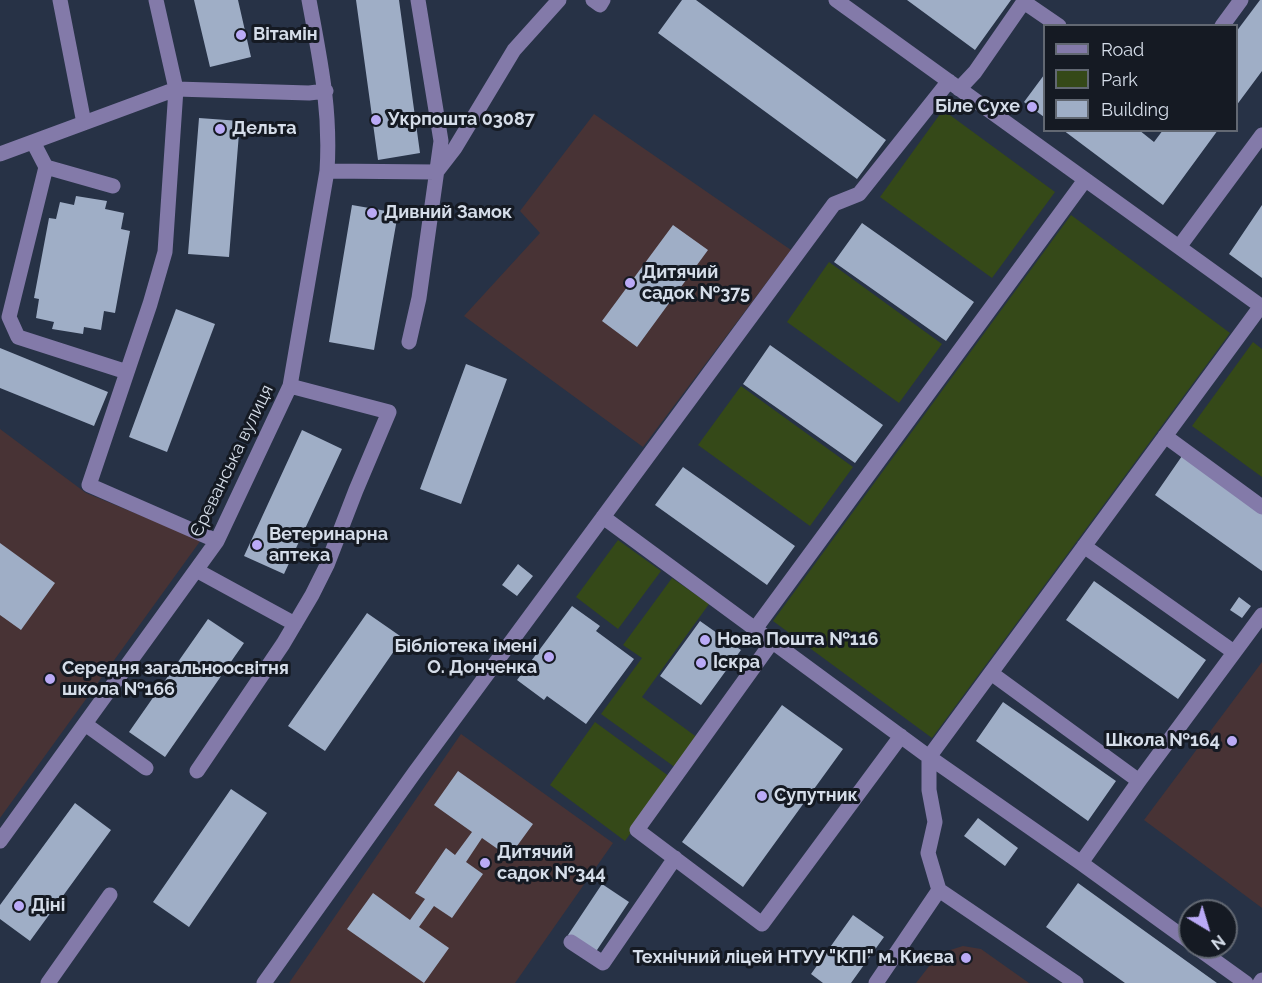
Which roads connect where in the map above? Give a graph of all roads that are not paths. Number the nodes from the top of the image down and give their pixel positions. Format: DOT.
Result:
graph roads {
  1 [pos="60,0"];
  2 [pos="156,0"];
  3 [pos="309,0"];
  4 [pos="418,0"];
  5 [pos="560,0"];
  6 [pos="593,0"];
  7 [pos="603,0"];
  8 [pos="836,0"];
  9 [pos="1241,0"];
  10 [pos="1024,1"];
  11 [pos="1056,24"];
  12 [pos="1223,24"];
  13 [pos="954,85"];
  14 [pos="176,89"];
  15 [pos="326,91"];
  16 [pos="84,123"];
  17 [pos="1262,135"];
  18 [pos="33,142"];
  19 [pos="0,154"];
  20 [pos="46,167"];
  21 [pos="327,171"];
  22 [pos="436,172"];
  23 [pos="1085,180"];
  24 [pos="113,186"];
  25 [pos="1179,247"];
  26 [pos="1262,306"];
  27 [pos="409,342"];
  28 [pos="127,372"];
  29 [pos="290,386"];
  30 [pos="1165,436"];
  31 [pos="1262,507"];
  32 [pos="603,517"];
  33 [pos="217,541"];
  34 [pos="1084,546"];
  35 [pos="196,570"];
  36 [pos="1262,615"];
  37 [pos="295,624"];
  38 [pos="755,629"];
  39 [pos="772,642"];
  40 [pos="1234,652"];
  41 [pos="991,673"];
  42 [pos="85,724"];
  43 [pos="901,736"];
  44 [pos="929,757"];
  45 [pos="146,768"];
  46 [pos="197,771"];
  47 [pos="1139,781"];
  48 [pos="0,841"];
  49 [pos="675,858"];
  50 [pos="1082,863"];
  51 [pos="939,890"];
  52 [pos="110,895"];
  53 [pos="1178,933"];
  54 [pos="571,942"];
  55 [pos="1213,959"];
  56 [pos="48,983"];
  57 [pos="264,983"];
  58 [pos="876,983"];
  59 [pos="1076,983"];
  60 [pos="1246,983"];
  1 -- 16 [label="street"];
  2 -- 14 [label="street"];
  3 -- 15 [label="street, Єреванська вулиця"];
  4 -- 22 [label="street"];
  5 -- 22 [label="street"];
  6 -- 7 [label="street"];
  8 -- 13 [label="street"];
  9 -- 12 [label="street"];
  10 -- 11 [label="street"];
  10 -- 13 [label="street"];
  13 -- 23 [label="street"];
  13 -- 32 [label="street"];
  14 -- 15 [label="street"];
  14 -- 16 [label="street"];
  14 -- 28 [label="street"];
  15 -- 21 [label="street, Єреванська вулиця"];
  16 -- 18 [label="street"];
  17 -- 25 [label="street"];
  18 -- 19 [label="street"];
  18 -- 20 [label="street"];
  20 -- 24 [label="street"];
  20 -- 28 [label="street"];
  21 -- 22 [label="street"];
  21 -- 29 [label="street, Єреванська вулиця"];
  22 -- 27 [label="street"];
  23 -- 25 [label="street"];
  23 -- 38 [label="street"];
  25 -- 26 [label="street"];
  26 -- 30 [label="street"];
  28 -- 33 [label="street"];
  29 -- 33 [label="street, Єреванська вулиця"];
  29 -- 37 [label="street"];
  30 -- 31 [label="street"];
  30 -- 34 [label="street"];
  32 -- 38 [label="street"];
  32 -- 57 [label="street"];
  33 -- 35 [label="street, Єреванська вулиця"];
  34 -- 40 [label="street"];
  34 -- 41 [label="street"];
  35 -- 37 [label="street"];
  35 -- 42 [label="street, Єреванська вулиця"];
  36 -- 40 [label="street"];
  37 -- 46 [label="street"];
  38 -- 39 [label="street"];
  39 -- 43 [label="street"];
  39 -- 49 [label="street"];
  40 -- 47 [label="street"];
  41 -- 44 [label="street"];
  41 -- 47 [label="street"];
  42 -- 45 [label="street"];
  42 -- 48 [label="street, Єреванська вулиця"];
  43 -- 44 [label="street"];
  43 -- 49 [label="street"];
  44 -- 50 [label="street"];
  44 -- 51 [label="street"];
  47 -- 50 [label="street"];
  49 -- 54 [label="street"];
  50 -- 53 [label="street"];
  51 -- 58 [label="street"];
  51 -- 59 [label="street"];
  52 -- 56 [label="street"];
  55 -- 60 [label="street"];
}
